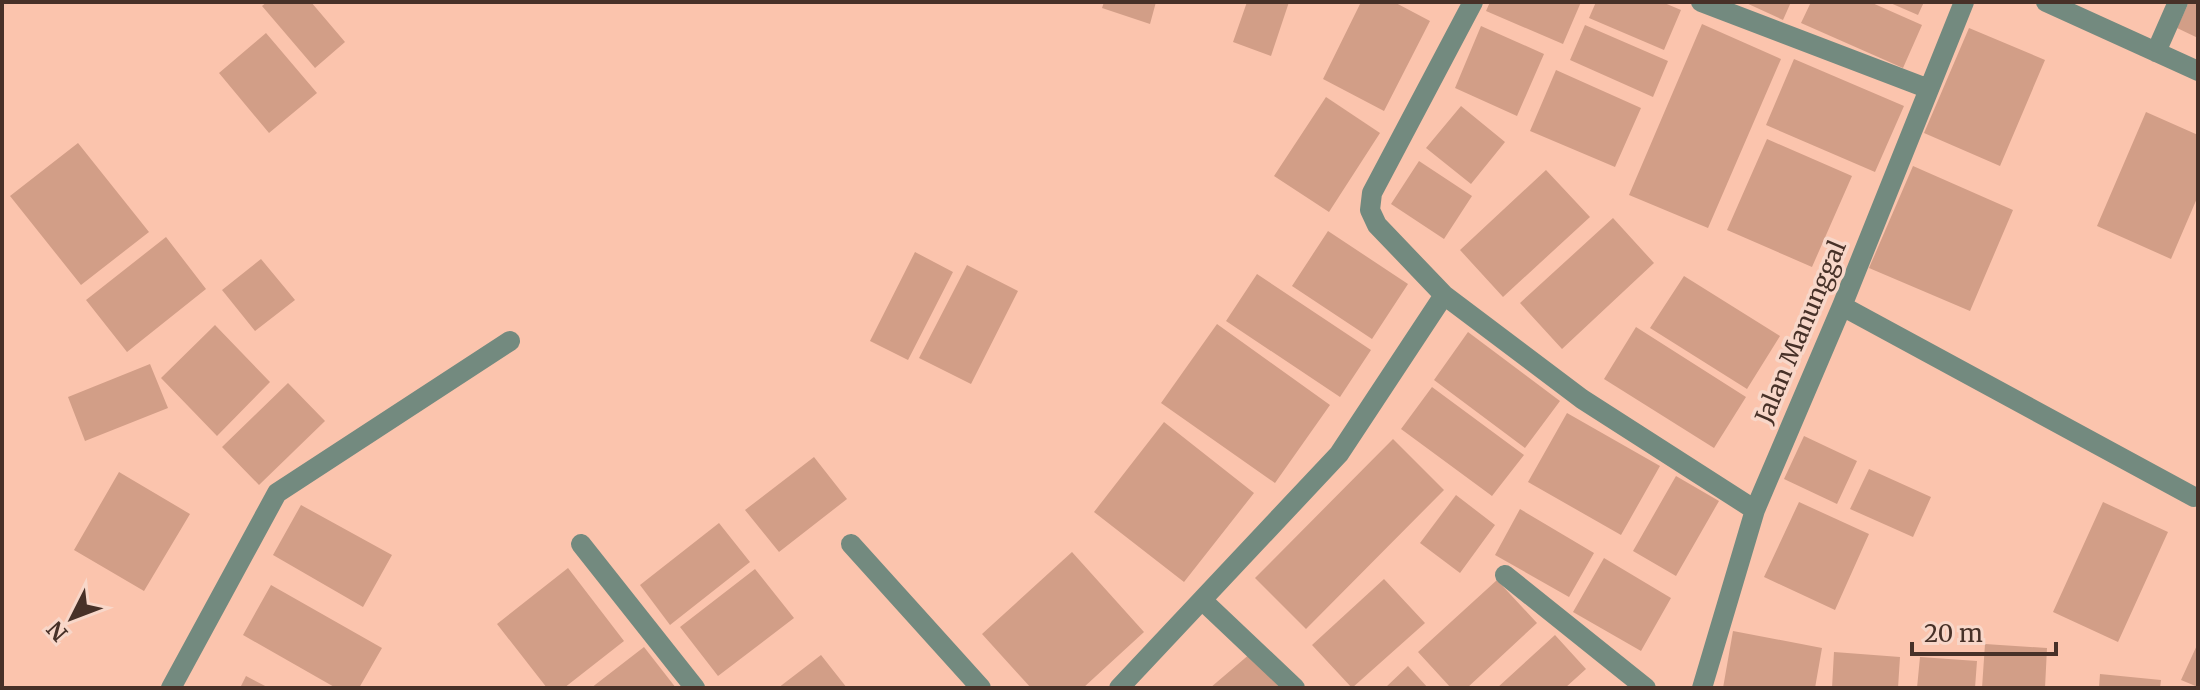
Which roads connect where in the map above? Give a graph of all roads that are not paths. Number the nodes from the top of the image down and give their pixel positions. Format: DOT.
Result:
graph roads {
  1 [pos="1473,2"];
  2 [pos="1701,2"];
  3 [pos="1964,2"];
  4 [pos="2046,2"];
  5 [pos="2178,2"];
  6 [pos="2156,52"];
  7 [pos="2198,71"];
  8 [pos="1929,89"];
  9 [pos="1444,295"];
  10 [pos="1842,306"];
  11 [pos="510,341"];
  12 [pos="2194,497"];
  13 [pos="1755,510"];
  14 [pos="581,544"];
  15 [pos="851,544"];
  16 [pos="1505,575"];
  17 [pos="1202,600"];
  18 [pos="171,688"];
  19 [pos="695,688"];
  20 [pos="981,688"];
  21 [pos="1119,688"];
  22 [pos="1295,688"];
  23 [pos="1646,688"];
  24 [pos="1702,688"];
  1 -- 9 [label="street"];
  2 -- 8 [label="street"];
  3 -- 8 [label="street, Jalan Manunggal"];
  4 -- 6 [label="street"];
  5 -- 6 [label="street"];
  6 -- 7 [label="street"];
  8 -- 10 [label="street, Jalan Manunggal"];
  9 -- 13 [label="street"];
  9 -- 17 [label="street"];
  10 -- 12 [label="street"];
  10 -- 13 [label="street, Jalan Manunggal"];
  11 -- 18 [label="street"];
  13 -- 24 [label="street, Jalan Manunggal"];
  14 -- 19 [label="street"];
  15 -- 20 [label="street"];
  16 -- 23 [label="street"];
  17 -- 21 [label="street"];
  17 -- 22 [label="street"];
}
